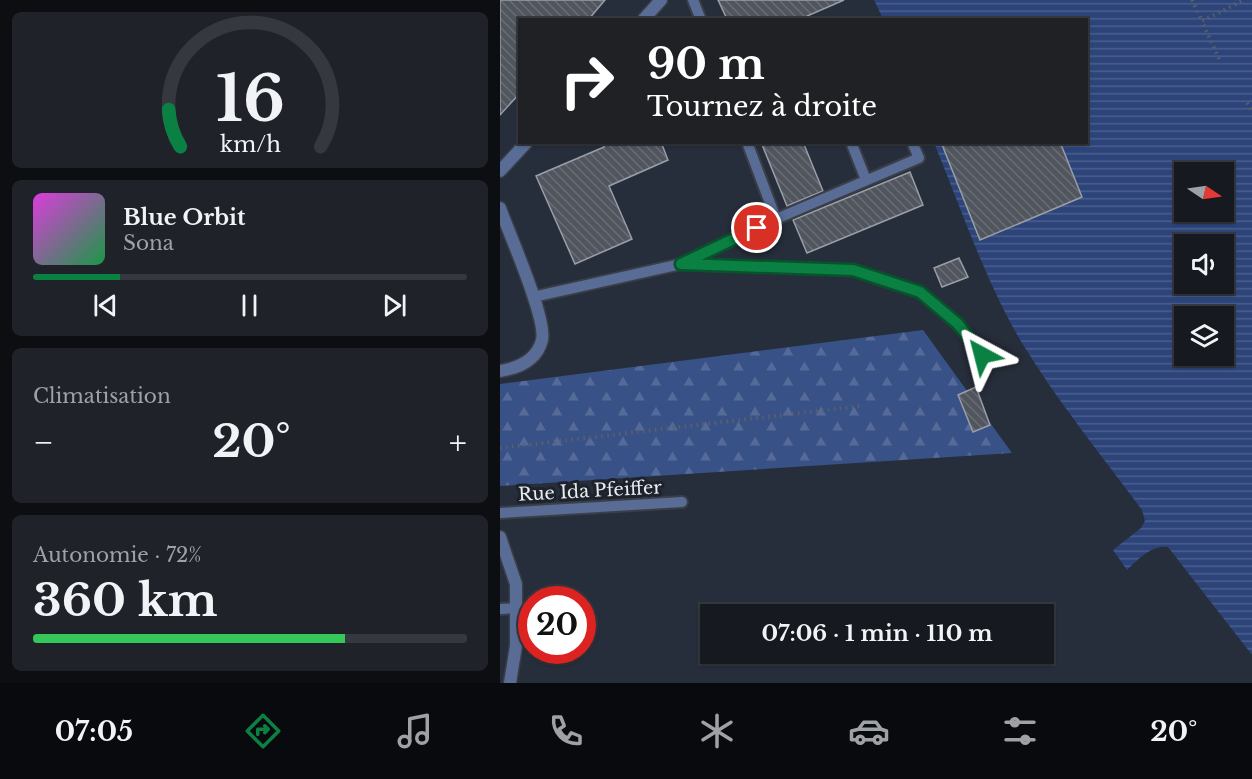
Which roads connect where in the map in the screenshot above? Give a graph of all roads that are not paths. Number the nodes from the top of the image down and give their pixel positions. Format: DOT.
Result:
graph roads {
  1 [pos="661,0"];
  2 [pos="694,0"];
  3 [pos="645,18"];
  4 [pos="700,18"];
  5 [pos="525,144"];
  6 [pos="748,144"];
  7 [pos="852,144"];
  8 [pos="913,144"];
  9 [pos="500,171"];
  10 [pos="866,180"];
  11 [pos="500,208"];
  12 [pos="776,219"];
  13 [pos="681,264"];
  14 [pos="533,297"];
  15 [pos="982,355"];
  16 [pos="500,371"];
  17 [pos="682,502"];
  18 [pos="500,513"];
  19 [pos="500,537"];
  20 [pos="517,608"];
  21 [pos="500,609"];
  22 [pos="510,683"];
  1 -- 3 [label="street"];
  2 -- 4 [label="lane"];
  5 -- 9 [label="street"];
  6 -- 12 [label="lane"];
  7 -- 10 [label="lane"];
  8 -- 10 [label="lane"];
  10 -- 12 [label="lane"];
  11 -- 14 [label="street"];
  12 -- 13 [label="lane"];
  13 -- 14 [label="lane"];
  13 -- 15 [label="lane"];
  14 -- 16 [label="street"];
  17 -- 18 [label="lane, Rue Ida Pfeiffer"];
  19 -- 20 [label="street"];
  20 -- 21 [label="lane"];
  20 -- 22 [label="street"];
}
